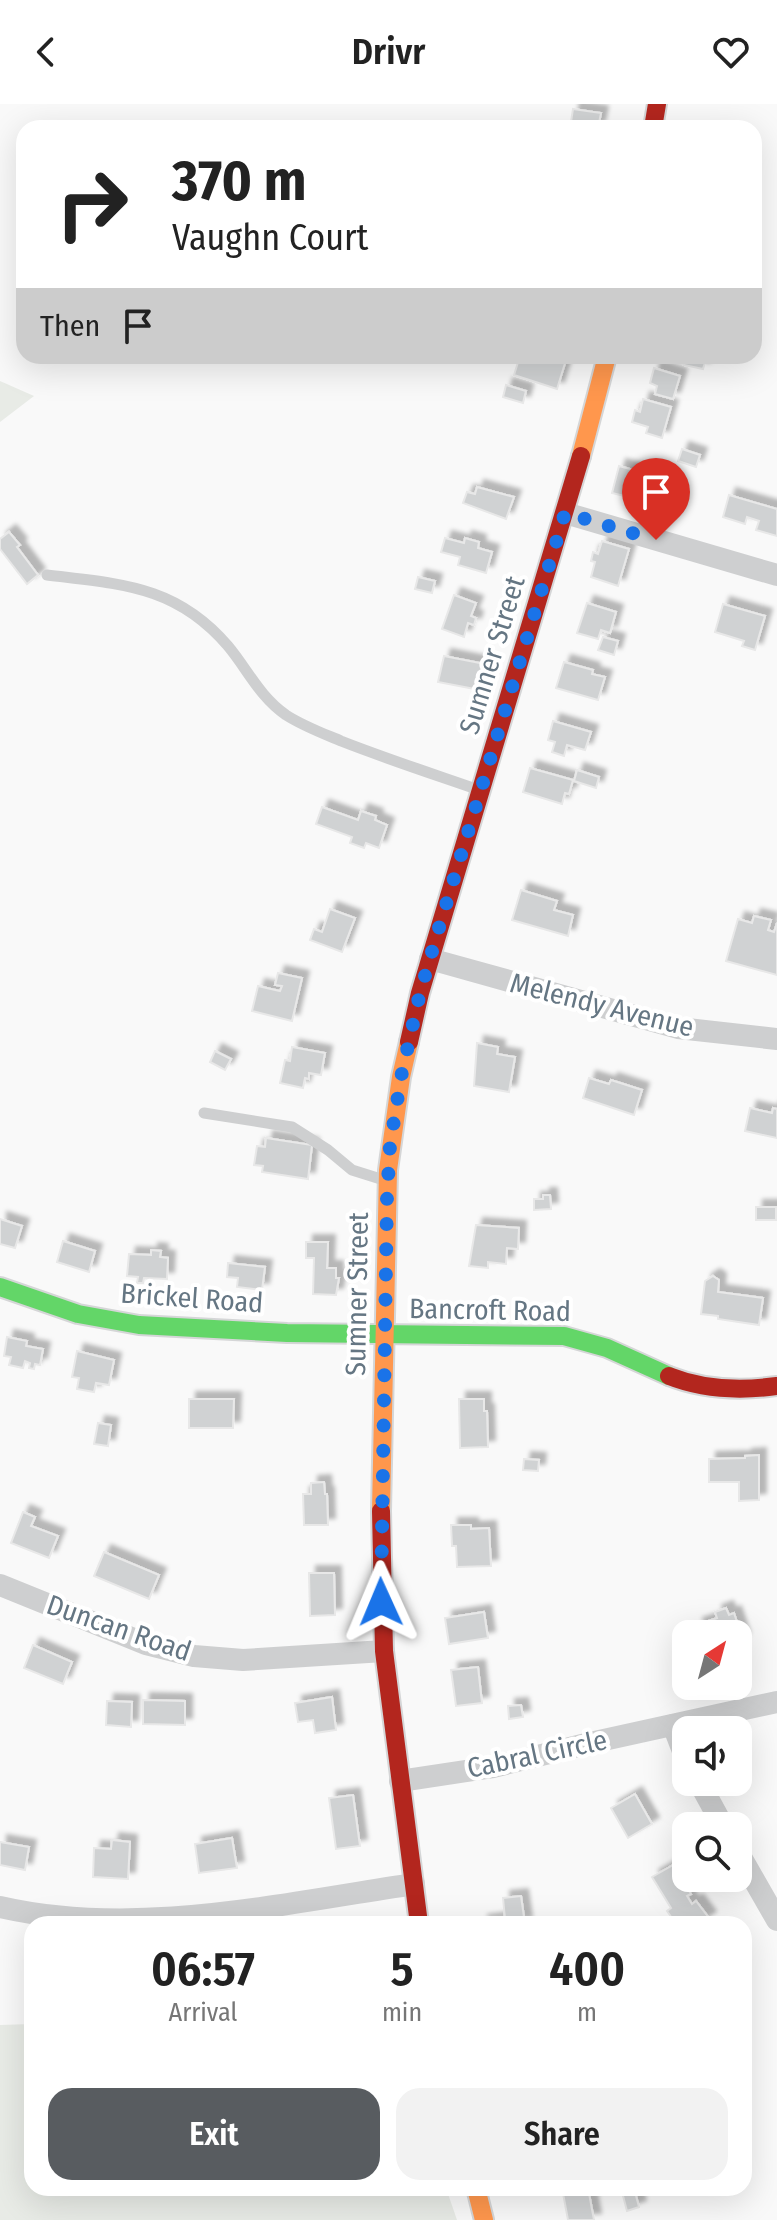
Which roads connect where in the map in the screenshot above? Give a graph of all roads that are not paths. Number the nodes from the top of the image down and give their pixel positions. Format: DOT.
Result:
graph roads {
  1 [pos="605,364"];
  2 [pos="565,513"];
  3 [pos="47,575"];
  4 [pos="777,575"];
  5 [pos="479,790"];
  6 [pos="430,959"];
  7 [pos="777,1039"];
  8 [pos="204,1113"];
  9 [pos="387,1181"];
  10 [pos="0,1287"];
  11 [pos="384,1335"];
  12 [pos="777,1386"];
  13 [pos="0,1585"];
  14 [pos="384,1651"];
  15 [pos="777,1702"];
  16 [pos="714,1716"];
  17 [pos="672,1725"];
  18 [pos="400,1781"];
  19 [pos="752,1876"];
  20 [pos="414,1884"];
  21 [pos="0,1907"];
  22 [pos="58,1916"];
  23 [pos="163,1916"];
  24 [pos="418,1916"];
  25 [pos="777,1920"];
  26 [pos="478,2196"];
  27 [pos="484,2220"];
  1 -- 2 [label="main road, Sumner Street"];
  2 -- 4 [label="street"];
  2 -- 5 [label="main road, Sumner Street"];
  3 -- 5 [label="lane"];
  5 -- 6 [label="main road, Sumner Street"];
  6 -- 7 [label="street, Melendy Avenue"];
  6 -- 9 [label="main road, Sumner Street"];
  8 -- 9 [label="lane"];
  9 -- 11 [label="main road, Sumner Street"];
  10 -- 11 [label="main road, Brickel Road"];
  11 -- 12 [label="main road, Bancroft Road"];
  11 -- 14 [label="main road, Sumner Street"];
  13 -- 14 [label="street, Duncan Road"];
  14 -- 18 [label="main road, Sumner Street"];
  15 -- 16 [label="street, Cabral Circle"];
  17 -- 18 [label="street, Cabral Circle"];
  18 -- 20 [label="main road, Sumner Street"];
  19 -- 25 [label="street"];
  20 -- 23 [label="street"];
  20 -- 24 [label="main road, Sumner Street"];
  21 -- 22 [label="street"];
  26 -- 27 [label="main road"];
}
